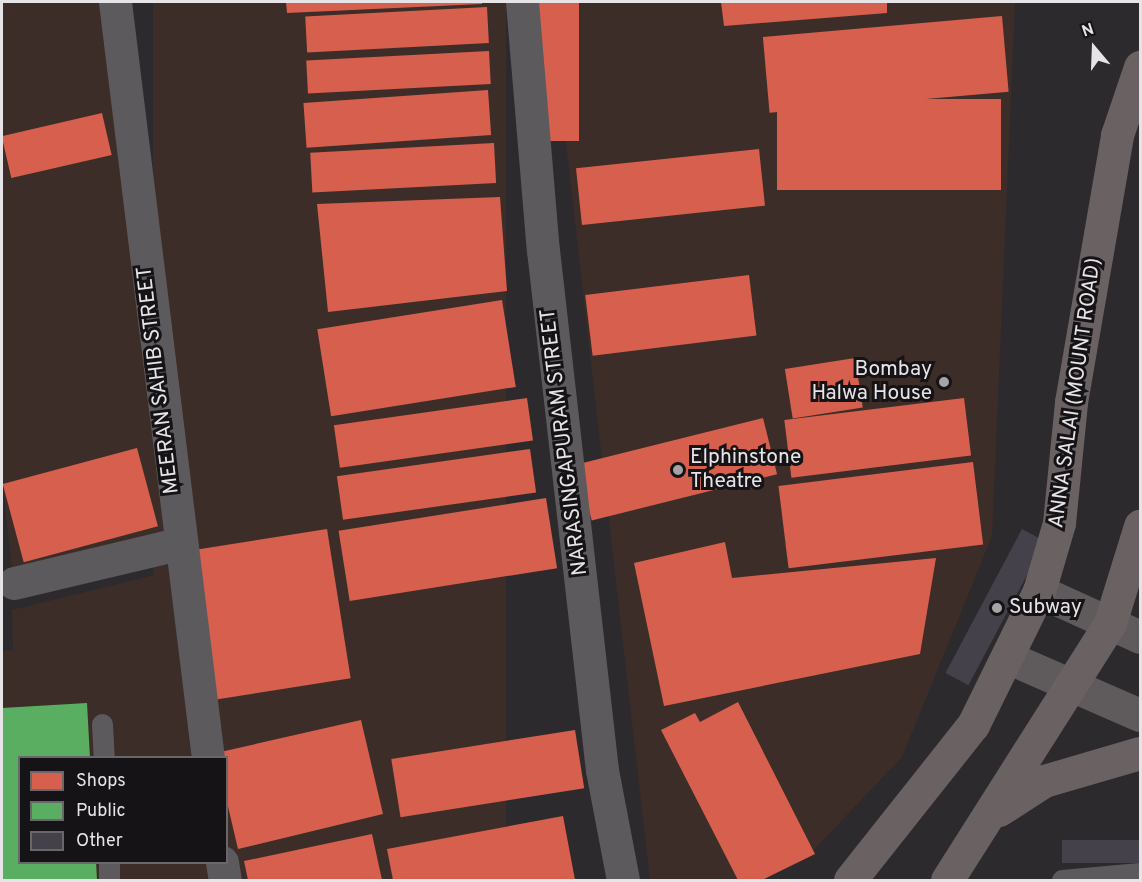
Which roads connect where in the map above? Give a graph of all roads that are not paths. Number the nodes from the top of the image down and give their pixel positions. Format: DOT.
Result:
graph roads {
  1 [pos="115,2"];
  2 [pos="522,2"];
  3 [pos="1140,67"];
  4 [pos="1140,526"];
  5 [pos="178,544"];
  6 [pos="14,583"];
  7 [pos="1039,591"];
  8 [pos="1110,622"];
  9 [pos="1140,637"];
  10 [pos="1007,657"];
  11 [pos="1072,682"];
  12 [pos="1140,715"];
  13 [pos="102,724"];
  14 [pos="1140,753"];
  15 [pos="104,756"];
  16 [pos="207,756"];
  17 [pos="993,814"];
  18 [pos="108,864"];
  19 [pos="222,864"];
  20 [pos="1140,873"];
  21 [pos="109,880"];
  22 [pos="225,880"];
  23 [pos="623,880"];
  24 [pos="850,880"];
  25 [pos="947,880"];
  26 [pos="1062,880"];
  1 -- 5 [label="street, MEERAN SAHIB STREET"];
  2 -- 23 [label="street, NARASINGAPURAM STREET"];
  3 -- 7 [label="main road, ANNA SALAI (MOUNT ROAD)"];
  4 -- 8 [label="main road"];
  5 -- 6 [label="street"];
  5 -- 16 [label="street, MEERAN SAHIB STREET"];
  7 -- 8 [label="main road"];
  7 -- 10 [label="main road, ANNA SALAI (MOUNT ROAD)"];
  8 -- 9 [label="main road"];
  8 -- 11 [label="main road"];
  10 -- 11 [label="main road"];
  10 -- 24 [label="main road, ANNA SALAI (MOUNT ROAD)"];
  11 -- 12 [label="main road"];
  11 -- 17 [label="main road"];
  13 -- 15 [label="lane"];
  14 -- 17 [label="main road"];
  17 -- 25 [label="main road"];
  18 -- 21 [label="lane"];
  19 -- 22 [label="street"];
  20 -- 26 [label="lane"];
}
